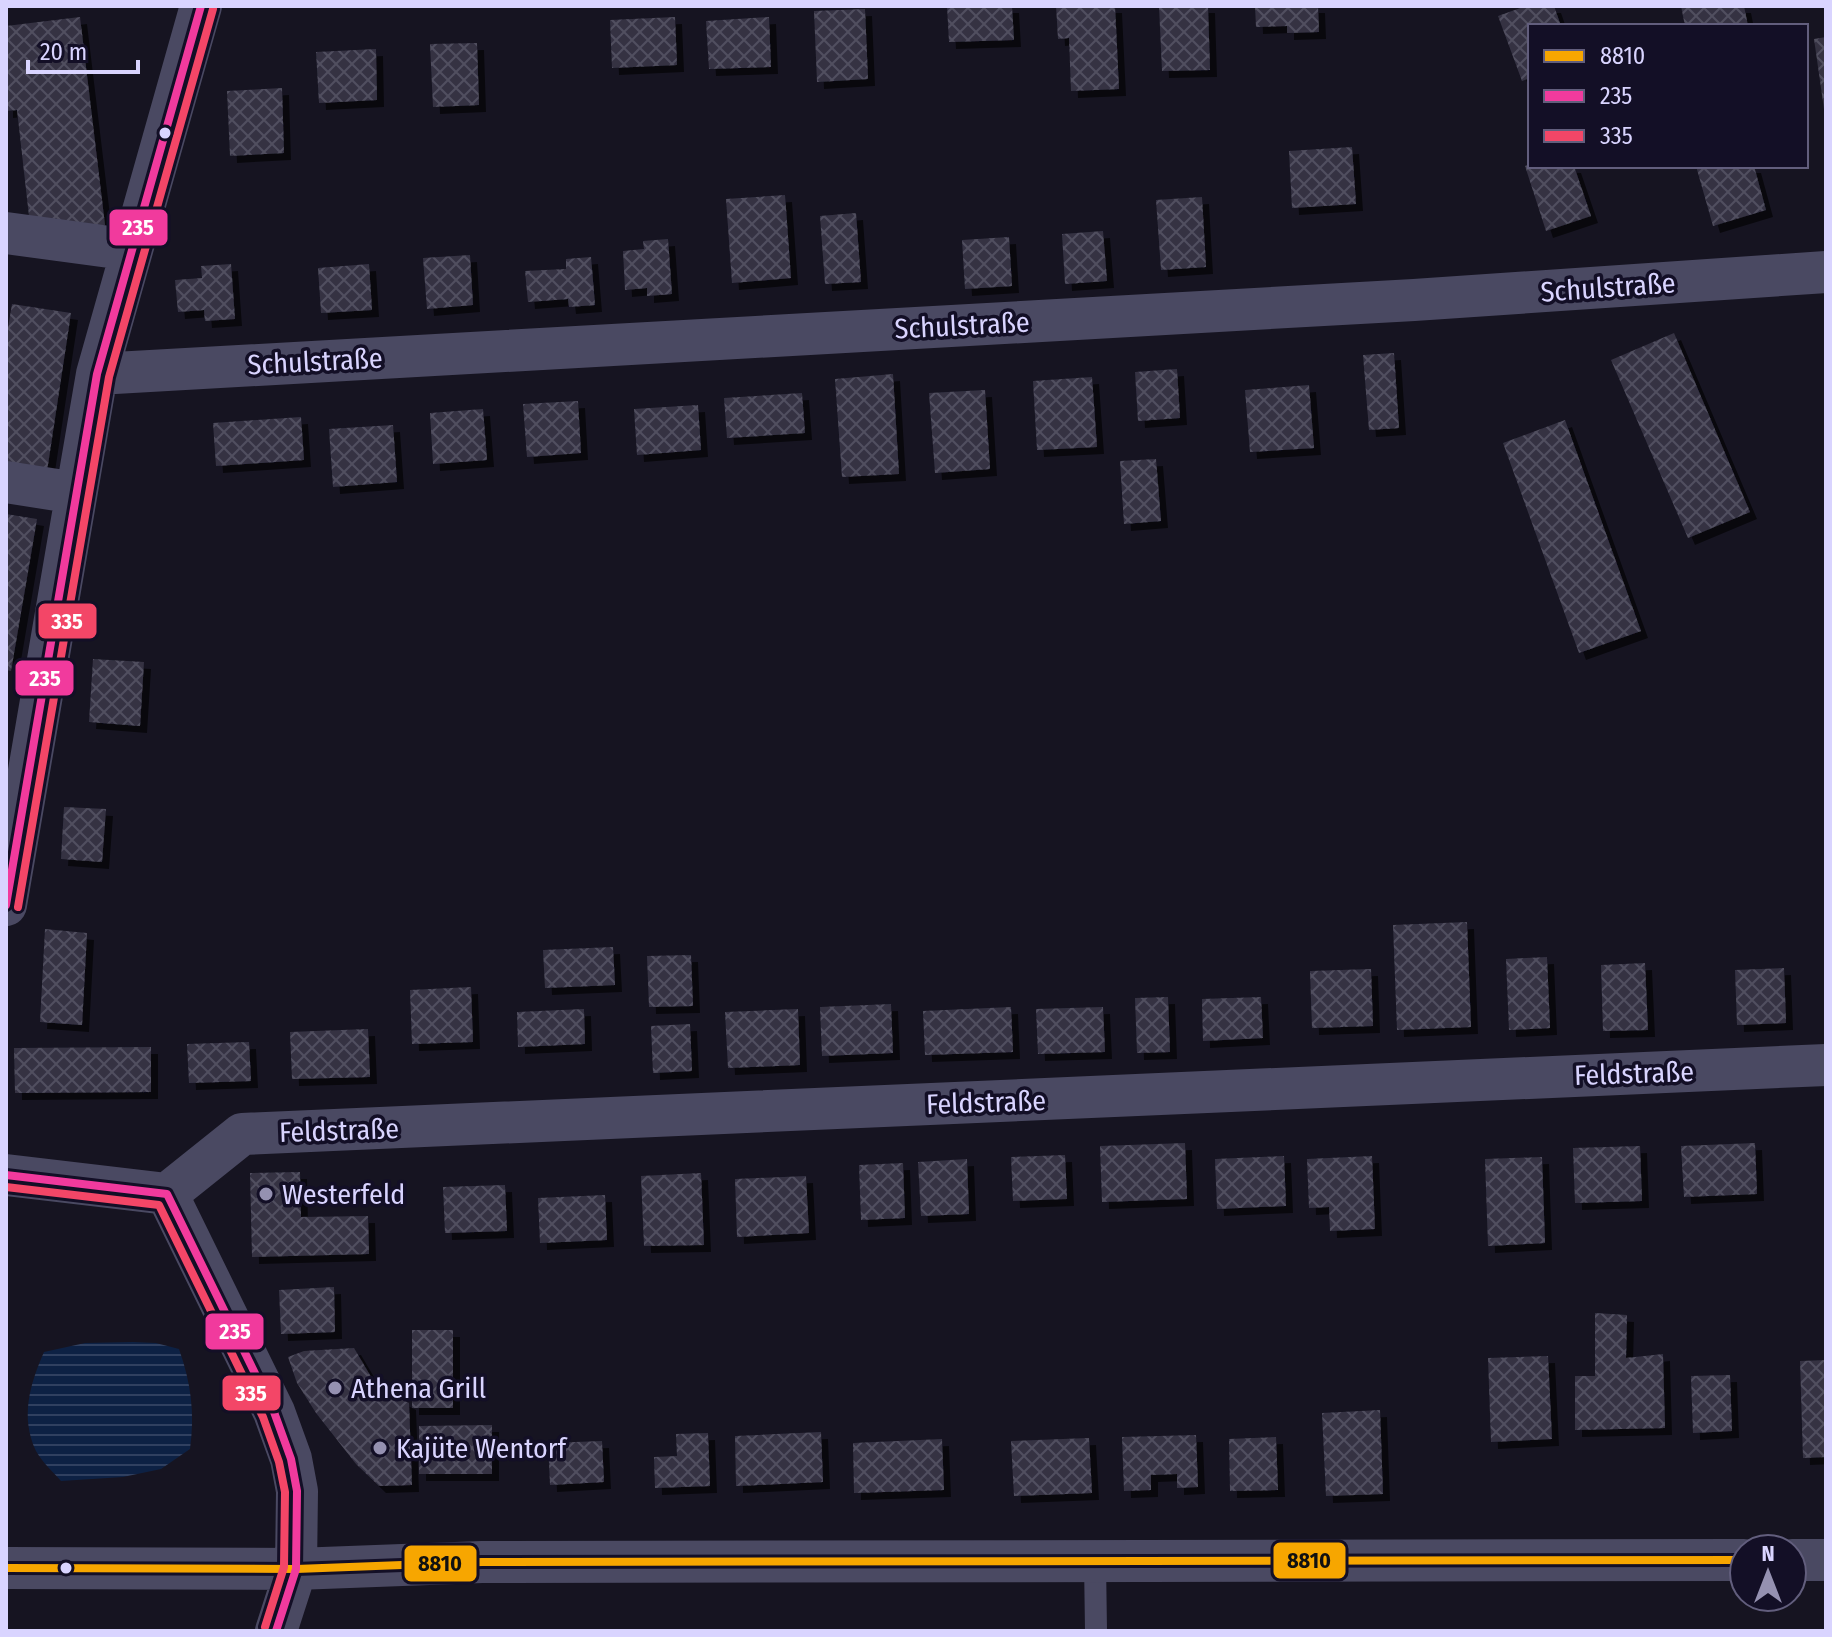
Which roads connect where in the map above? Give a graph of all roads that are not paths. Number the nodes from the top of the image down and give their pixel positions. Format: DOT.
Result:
graph roads {
  1 [pos="201,6"];
  2 [pos="6,233"];
  3 [pos="132,250"];
  4 [pos="1826,272"];
  5 [pos="97,374"];
  6 [pos="6,482"];
  7 [pos="76,493"];
  8 [pos="6,905"];
  9 [pos="1826,1065"];
  10 [pos="6,1175"];
  11 [pos="167,1194"];
  12 [pos="1728,1560"];
  13 [pos="1095,1561"];
  14 [pos="6,1568"];
  15 [pos="296,1569"];
  16 [pos="276,1631"];
  17 [pos="1096,1631"];
  1 -- 3 [label="street"];
  2 -- 3 [label="street"];
  3 -- 5 [label="street"];
  4 -- 5 [label="street, Schulstraße"];
  5 -- 7 [label="street"];
  6 -- 7 [label="street"];
  7 -- 8 [label="street"];
  9 -- 11 [label="street, Feldstraße"];
  10 -- 11 [label="street"];
  11 -- 15 [label="street"];
  12 -- 13 [label="street"];
  13 -- 15 [label="street"];
  13 -- 17 [label="lane"];
  14 -- 15 [label="street"];
  15 -- 16 [label="street"];
}
